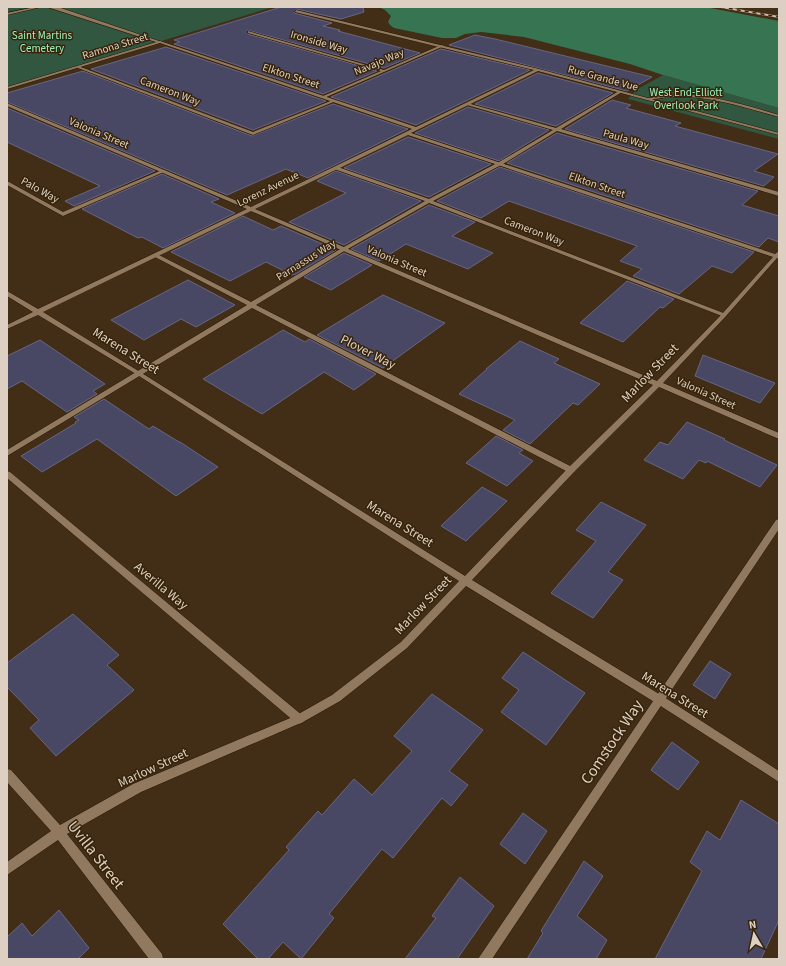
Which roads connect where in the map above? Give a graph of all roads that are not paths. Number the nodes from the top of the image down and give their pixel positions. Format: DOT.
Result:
graph roads {
  1 [pos="39,7"];
  2 [pos="49,7"];
  3 [pos="296,11"];
  4 [pos="7,14"];
  5 [pos="248,32"];
  6 [pos="160,42"];
  7 [pos="442,46"];
  8 [pos="79,67"];
  9 [pos="538,70"];
  10 [pos="385,71"];
  11 [pos="7,88"];
  12 [pos="620,92"];
  13 [pos="324,97"];
  14 [pos="647,99"];
  15 [pos="334,101"];
  16 [pos="7,104"];
  17 [pos="468,104"];
  18 [pos="779,116"];
  19 [pos="416,129"];
  20 [pos="560,129"];
  21 [pos="407,133"];
  22 [pos="779,134"];
  23 [pos="501,163"];
  24 [pos="336,168"];
  25 [pos="164,171"];
  26 [pos="7,183"];
  27 [pos="779,194"];
  28 [pos="429,201"];
  29 [pos="251,209"];
  30 [pos="344,249"];
  31 [pos="155,255"];
  32 [pos="778,255"];
  33 [pos="7,293"];
  34 [pos="252,306"];
  35 [pos="38,312"];
  36 [pos="724,315"];
  37 [pos="7,327"];
  38 [pos="138,373"];
  39 [pos="659,383"];
  40 [pos="779,436"];
  41 [pos="7,453"];
  42 [pos="571,470"];
  43 [pos="7,474"];
  44 [pos="779,522"];
  45 [pos="466,581"];
  46 [pos="660,700"];
  47 [pos="299,719"];
  48 [pos="7,774"];
  49 [pos="779,777"];
  50 [pos="59,832"];
  51 [pos="7,869"];
  52 [pos="157,959"];
  53 [pos="484,959"];
  1 -- 4 [label="street"];
  2 -- 6 [label="street, Elkton Street"];
  3 -- 7 [label="street"];
  5 -- 10 [label="street, Ironside Way"];
  6 -- 8 [label="street, Ramona Street"];
  6 -- 13 [label="street, Elkton Street"];
  7 -- 9 [label="street, Rue Grande Vue"];
  7 -- 10 [label="street, Navajo Way"];
  8 -- 11 [label="street, Ramona Street"];
  8 -- 15 [label="street, Cameron Way"];
  9 -- 12 [label="street, Rue Grande Vue"];
  9 -- 17 [label="street, Lorenz Avenue"];
  10 -- 13 [label="street, Navajo Way"];
  12 -- 14 [label="street, Rue Grande Vue"];
  12 -- 20 [label="street, Parnassus Way"];
  13 -- 15 [label="street, Elkton Street"];
  14 -- 18 [label="street"];
  14 -- 22 [label="street, Rue Grande Vue"];
  15 -- 19 [label="street, Elkton Street"];
  16 -- 25 [label="street, Valonia Street"];
  17 -- 19 [label="street, Lorenz Avenue"];
  17 -- 20 [label="street, Paula Way"];
  19 -- 21 [label="street, Lorenz Avenue"];
  20 -- 23 [label="street, Parnassus Way"];
  20 -- 27 [label="street, Paula Way"];
  21 -- 23 [label="street, Elkton Street"];
  21 -- 24 [label="street, Lorenz Avenue"];
  23 -- 28 [label="street, Parnassus Way"];
  23 -- 32 [label="street, Elkton Street"];
  24 -- 28 [label="street, Cameron Way"];
  24 -- 29 [label="street, Lorenz Avenue"];
  25 -- 26 [label="street, Palo Way"];
  25 -- 29 [label="street, Valonia Street"];
  28 -- 30 [label="street, Parnassus Way"];
  28 -- 36 [label="street, Cameron Way"];
  29 -- 30 [label="street, Valonia Street"];
  29 -- 31 [label="street, Lorenz Avenue"];
  30 -- 34 [label="street, Parnassus Way"];
  30 -- 39 [label="street, Valonia Street"];
  31 -- 34 [label="street, Plover Way"];
  31 -- 35 [label="street, Lorenz Avenue"];
  32 -- 36 [label="street, Marlow Street"];
  33 -- 35 [label="street, Marena Street"];
  34 -- 38 [label="street, Parnassus Way"];
  34 -- 42 [label="street, Plover Way"];
  35 -- 37 [label="street, Lorenz Avenue"];
  35 -- 38 [label="street, Marena Street"];
  36 -- 39 [label="street, Marlow Street"];
  38 -- 41 [label="street, Parnassus Way"];
  38 -- 45 [label="street, Marena Street"];
  39 -- 40 [label="street, Valonia Street"];
  39 -- 42 [label="street, Marlow Street"];
  42 -- 45 [label="street, Marlow Street"];
  43 -- 47 [label="street, Averilla Way"];
  44 -- 46 [label="street, Comstock Way"];
  45 -- 46 [label="street, Marena Street"];
  45 -- 47 [label="street, Marlow Street"];
  46 -- 49 [label="street, Marena Street"];
  46 -- 53 [label="street, Comstock Way"];
  47 -- 50 [label="street, Marlow Street"];
  48 -- 50 [label="street, Uvilla Street"];
  50 -- 51 [label="street, Marlow Street"];
  50 -- 52 [label="street, Uvilla Street"];
}
